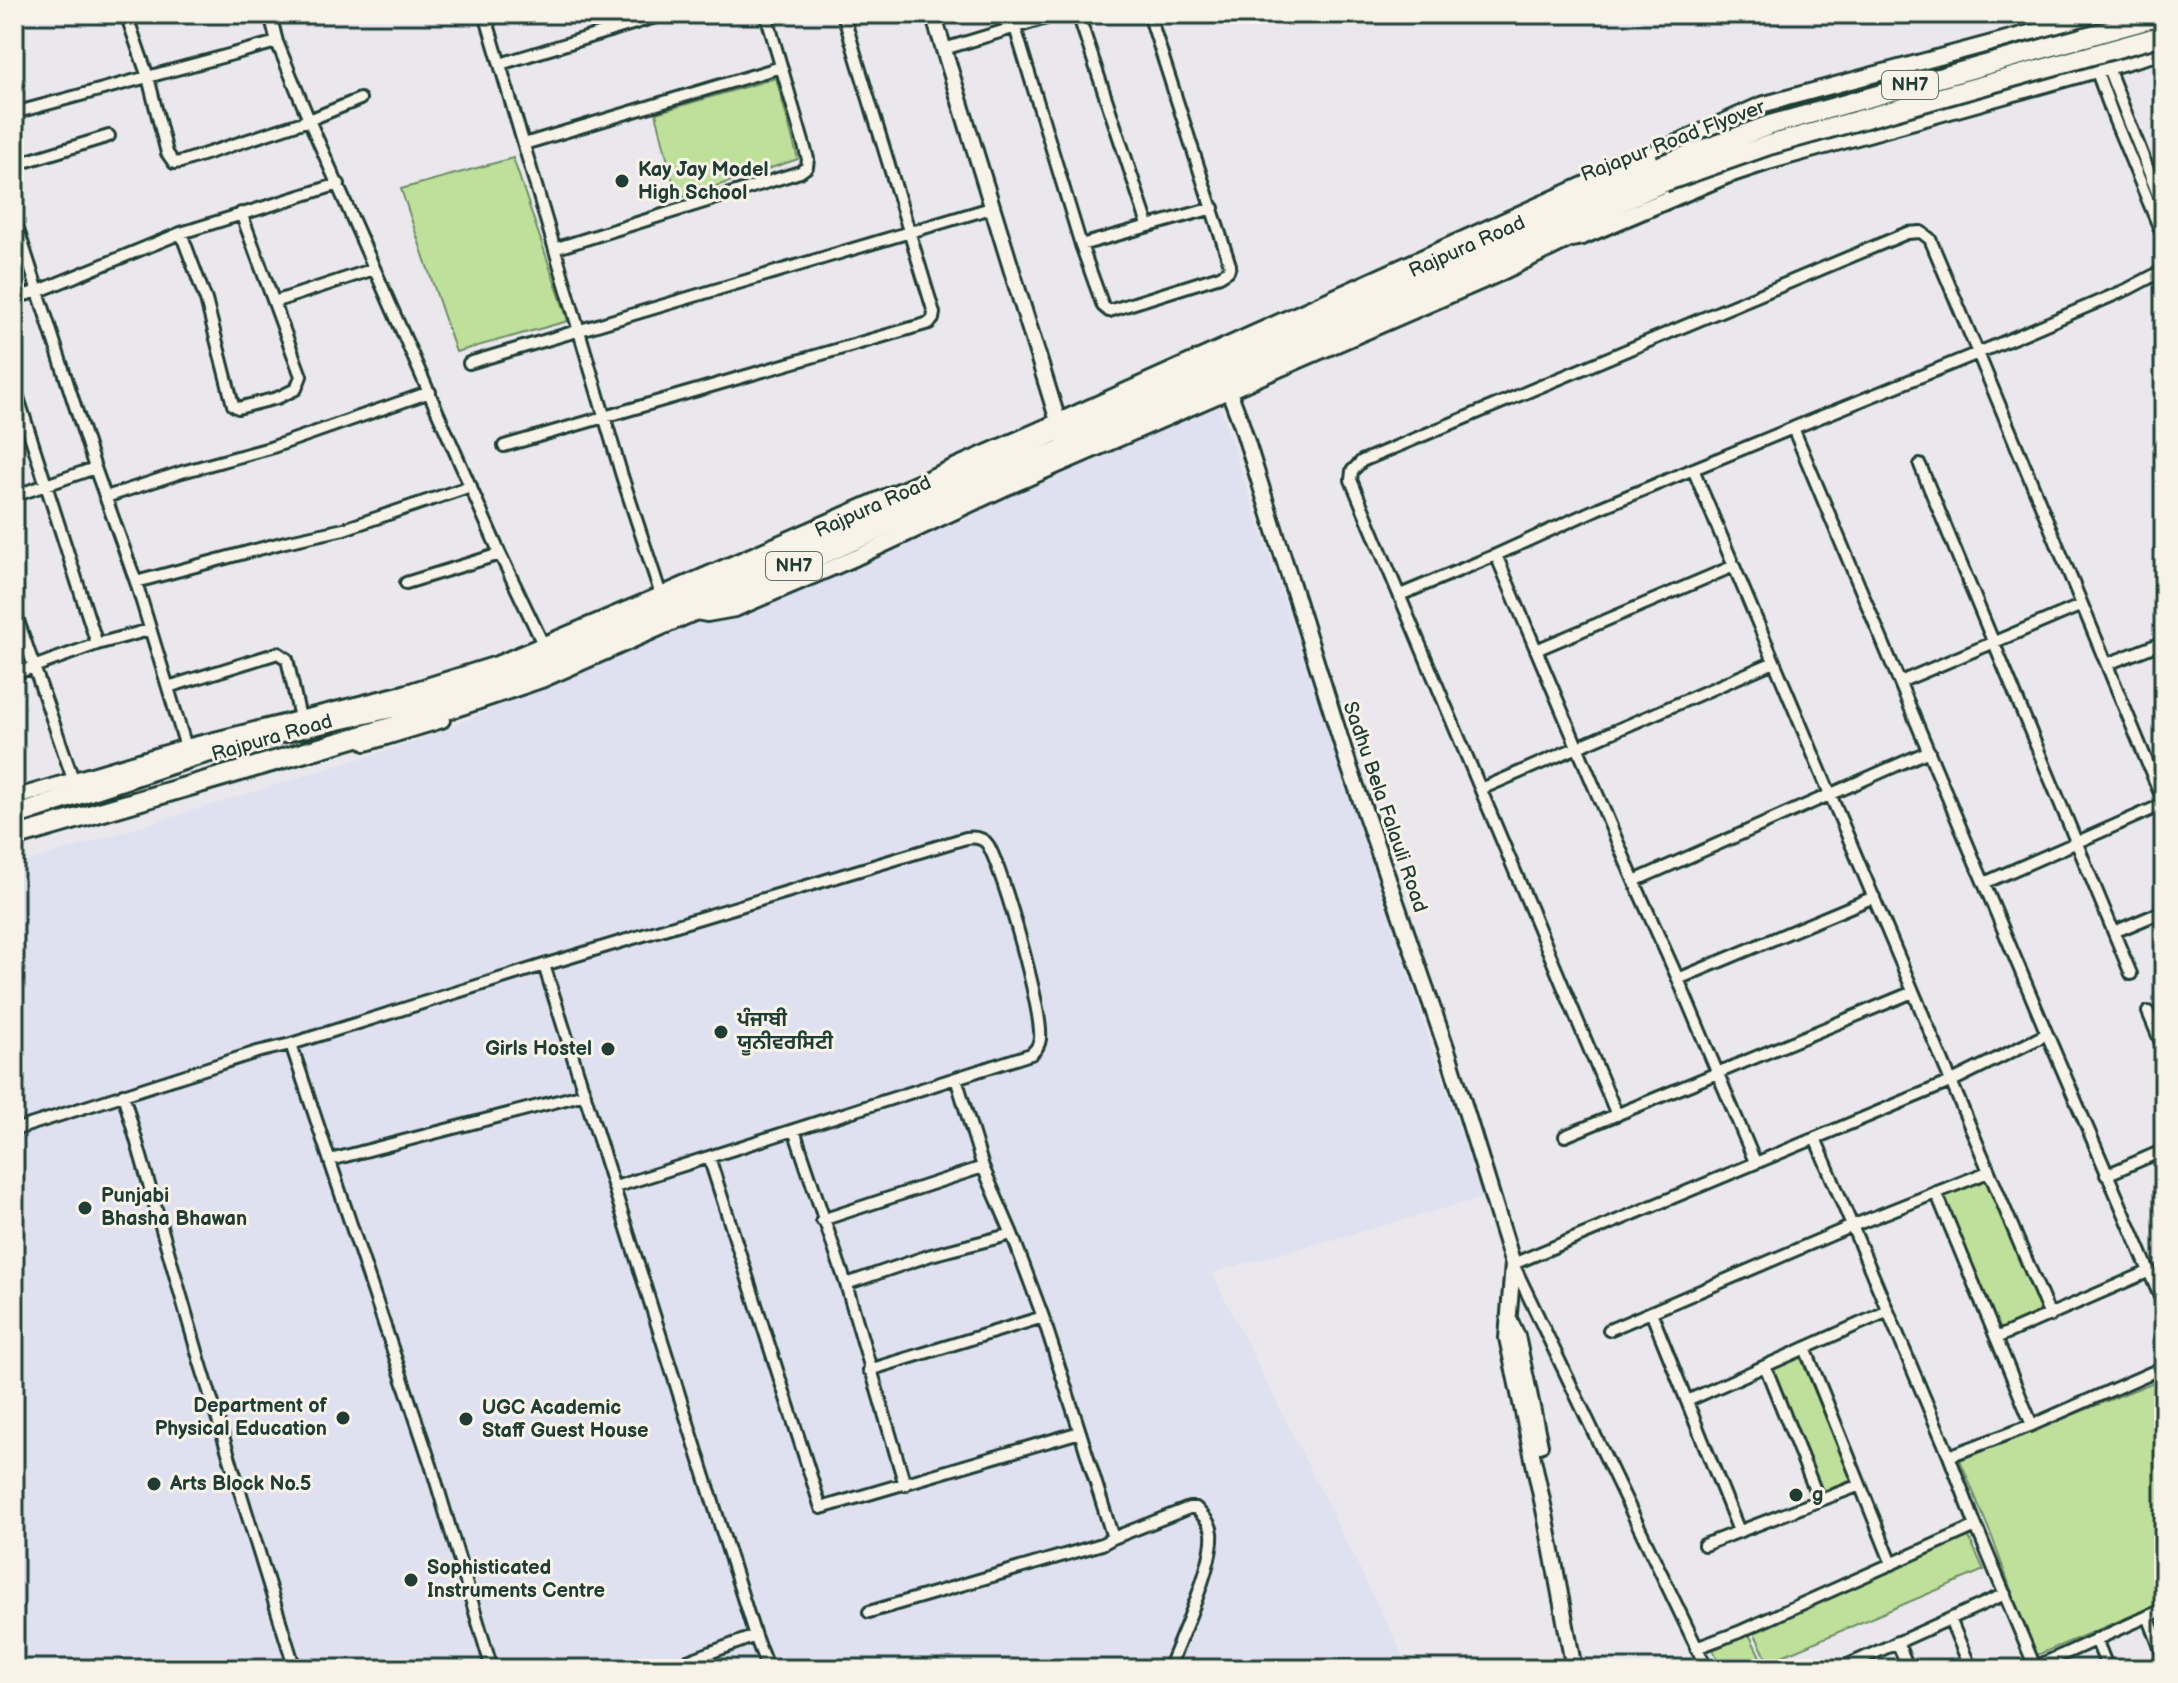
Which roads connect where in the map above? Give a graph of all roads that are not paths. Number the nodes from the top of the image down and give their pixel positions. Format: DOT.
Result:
graph roads {
  1 [pos="20,14"];
  2 [pos="126,14"];
  3 [pos="270,14"];
  4 [pos="485,14"];
  5 [pos="665,14"];
  6 [pos="766,14"];
  7 [pos="843,14"];
  8 [pos="933,14"];
  9 [pos="1011,14"];
  10 [pos="1059,14"];
  11 [pos="1078,14"];
  12 [pos="1149,14"];
  13 [pos="2164,15"];
  14 [pos="14,16"];
  15 [pos="2089,17"];
  16 [pos="1015,28"];
  17 [pos="2164,35"];
  18 [pos="277,42"];
  19 [pos="944,49"];
  20 [pos="2164,50"];
  21 [pos="500,64"];
  22 [pos="2100,65"];
  23 [pos="781,67"];
  24 [pos="148,77"];
  25 [pos="360,99"];
  26 [pos="14,113"];
  27 [pos="309,120"];
  28 [pos="109,136"];
  29 [pos="524,144"];
  30 [pos="14,165"];
  31 [pos="1662,174"];
  32 [pos="339,184"];
  33 [pos="991,208"];
  34 [pos="1213,208"];
  35 [pos="2164,210"];
  36 [pos="241,213"];
  37 [pos="14,217"];
  38 [pos="1148,225"];
  39 [pos="909,231"];
  40 [pos="181,233"];
  41 [pos="1552,233"];
  42 [pos="1572,238"];
  43 [pos="2164,239"];
  44 [pos="1081,245"];
  45 [pos="557,248"];
  46 [pos="374,269"];
  47 [pos="2164,270"];
  48 [pos="39,291"];
  49 [pos="14,298"];
  50 [pos="274,302"];
  51 [pos="579,328"];
  52 [pos="1978,353"];
  53 [pos="469,363"];
  54 [pos="1224,377"];
  55 [pos="14,385"];
  56 [pos="430,392"];
  57 [pos="605,416"];
  58 [pos="1793,428"];
  59 [pos="1061,433"];
  60 [pos="504,446"];
  61 [pos="1920,465"];
  62 [pos="95,468"];
  63 [pos="1693,469"];
  64 [pos="47,484"];
  65 [pos="471,486"];
  66 [pos="14,496"];
  67 [pos="106,497"];
  68 [pos="500,554"];
  69 [pos="1496,555"];
  70 [pos="1734,566"];
  71 [pos="136,582"];
  72 [pos="406,583"];
  73 [pos="661,595"];
  74 [pos="1400,595"];
  75 [pos="2082,605"];
  76 [pos="14,609"];
  77 [pos="691,611"];
  78 [pos="149,630"];
  79 [pos="1995,642"];
  80 [pos="2164,642"];
  81 [pos="97,644"];
  82 [pos="544,646"];
  83 [pos="1536,650"];
  84 [pos="1774,662"];
  85 [pos="2107,664"];
  86 [pos="34,668"];
  87 [pos="14,674"];
  88 [pos="1900,682"];
  89 [pos="168,687"];
  90 [pos="407,699"];
  91 [pos="481,699"];
  92 [pos="300,718"];
  93 [pos="1577,746"];
  94 [pos="186,747"];
  95 [pos="1929,751"];
  96 [pos="73,779"];
  97 [pos="1481,789"];
  98 [pos="1831,796"];
  99 [pos="14,798"];
  100 [pos="2164,804"];
  101 [pos="14,816"];
  102 [pos="14,837"];
  103 [pos="2078,842"];
  104 [pos="14,845"];
  105 [pos="1634,881"];
  106 [pos="1984,883"];
  107 [pos="1874,897"];
  108 [pos="2164,911"];
  109 [pos="2114,932"];
  110 [pos="544,965"];
  111 [pos="2131,974"];
  112 [pos="1678,979"];
  113 [pos="1913,992"];
  114 [pos="2148,1012"];
  115 [pos="2047,1034"];
  116 [pos="291,1044"];
  117 [pos="2164,1050"];
  118 [pos="1717,1074"];
  119 [pos="956,1078"];
  120 [pos="1950,1082"];
  121 [pos="123,1094"];
  122 [pos="585,1094"];
  123 [pos="1617,1115"];
  124 [pos="14,1130"];
  125 [pos="794,1130"];
  126 [pos="1565,1136"];
  127 [pos="1815,1138"];
  128 [pos="2164,1150"];
  129 [pos="709,1157"];
  130 [pos="330,1160"];
  131 [pos="1755,1162"];
  132 [pos="983,1167"];
  133 [pos="1988,1172"];
  134 [pos="2106,1175"];
  135 [pos="615,1187"];
  136 [pos="1936,1192"];
  137 [pos="822,1220"];
  138 [pos="1852,1226"];
  139 [pos="1012,1234"];
  140 [pos="1513,1264"];
  141 [pos="2150,1271"];
  142 [pos="846,1284"];
  143 [pos="2164,1306"];
  144 [pos="1888,1311"];
  145 [pos="1651,1312"];
  146 [pos="2050,1316"];
  147 [pos="1043,1317"];
  148 [pos="1609,1330"];
  149 [pos="1996,1338"];
  150 [pos="1805,1348"];
  151 [pos="1765,1366"];
  152 [pos="2164,1367"];
  153 [pos="869,1370"];
  154 [pos="1687,1401"];
  155 [pos="2032,1425"];
  156 [pos="1531,1426"];
  157 [pos="1080,1432"];
  158 [pos="1949,1456"];
  159 [pos="905,1485"];
  160 [pos="1860,1485"];
  161 [pos="1819,1500"];
  162 [pos="1976,1526"];
  163 [pos="1739,1531"];
  164 [pos="1113,1538"];
  165 [pos="1704,1545"];
  166 [pos="1892,1564"];
  167 [pos="2005,1594"];
  168 [pos="2164,1609"];
  169 [pos="869,1612"];
  170 [pos="2148,1616"];
  171 [pos="1950,1619"];
  172 [pos="755,1636"];
  173 [pos="2096,1639"];
  174 [pos="1897,1642"];
  175 [pos="1696,1648"];
  176 [pos="2164,1658"];
  177 [pos="2035,1668"];
  178 [pos="295,1669"];
  179 [pos="492,1669"];
  180 [pos="666,1669"];
  181 [pos="768,1669"];
  182 [pos="1168,1669"];
  183 [pos="1574,1669"];
  184 [pos="1584,1669"];
  185 [pos="1707,1669"];
  186 [pos="1839,1669"];
  187 [pos="1909,1669"];
  188 [pos="1971,1669"];
  189 [pos="2108,1669"];
  1 -- 14 [label="street"];
  2 -- 24 [label="street"];
  3 -- 18 [label="street"];
  4 -- 21 [label="street"];
  5 -- 21 [label="street"];
  6 -- 23 [label="street"];
  7 -- 39 [label="street"];
  8 -- 19 [label="street"];
  9 -- 16 [label="street"];
  10 -- 16 [label="street"];
  11 -- 38 [label="street"];
  12 -- 34 [label="street"];
  13 -- 31 [label="highway, Rajapur Road Flyover / NH7, bridge"];
  15 -- 22 [label="street"];
  15 -- 59 [label="street"];
  16 -- 19 [label="street"];
  16 -- 44 [label="street"];
  17 -- 31 [label="highway, Rajapur Road Flyover / NH7, bridge"];
  18 -- 24 [label="street"];
  18 -- 27 [label="street"];
  19 -- 33 [label="street"];
  20 -- 22 [label="main road"];
  21 -- 29 [label="street"];
  22 -- 35 [label="street"];
  22 -- 42 [label="main road"];
  22 -- 43 [label="street"];
  23 -- 29 [label="street"];
  23 -- 45 [label="street"];
  24 -- 26 [label="street"];
  24 -- 27 [label="street"];
  25 -- 27 [label="street"];
  27 -- 32 [label="street"];
  28 -- 30 [label="street"];
  29 -- 45 [label="street"];
  31 -- 41 [label="highway, Rajapur Road Flyover / NH7"];
  31 -- 54 [label="highway, Rajapur Road Flyover / NH7"];
  32 -- 36 [label="street"];
  32 -- 46 [label="street"];
  33 -- 39 [label="street"];
  33 -- 59 [label="street"];
  34 -- 38 [label="street"];
  34 -- 44 [label="street"];
  36 -- 40 [label="street"];
  36 -- 50 [label="street"];
  37 -- 48 [label="street"];
  38 -- 44 [label="street"];
  39 -- 51 [label="street"];
  39 -- 57 [label="street"];
  40 -- 48 [label="street"];
  40 -- 50 [label="street"];
  41 -- 42 [label="main road"];
  41 -- 54 [label="highway, Rajpura Road / NH7"];
  42 -- 54 [label="street"];
  45 -- 51 [label="street"];
  46 -- 50 [label="street"];
  46 -- 56 [label="street"];
  47 -- 52 [label="street"];
  48 -- 49 [label="street"];
  48 -- 62 [label="street"];
  51 -- 53 [label="street"];
  51 -- 57 [label="street"];
  52 -- 58 [label="street"];
  52 -- 74 [label="street"];
  52 -- 75 [label="street"];
  54 -- 59 [label="highway, Rajpura Road / NH7"];
  54 -- 77 [label="street"];
  54 -- 140 [label="street, Sadhu Bela Falauli Road"];
  55 -- 64 [label="street"];
  56 -- 65 [label="street"];
  56 -- 67 [label="street"];
  57 -- 60 [label="street"];
  57 -- 73 [label="street"];
  58 -- 63 [label="street"];
  58 -- 88 [label="street"];
  59 -- 73 [label="street"];
  59 -- 77 [label="highway, Rajpura Road / NH7"];
  59 -- 90 [label="highway, Rajpura Road / NH7"];
  61 -- 79 [label="street"];
  62 -- 64 [label="street"];
  62 -- 67 [label="street"];
  63 -- 69 [label="street"];
  63 -- 70 [label="street"];
  64 -- 66 [label="street"];
  64 -- 81 [label="street"];
  65 -- 68 [label="street"];
  65 -- 71 [label="street"];
  67 -- 71 [label="street"];
  68 -- 72 [label="street"];
  68 -- 82 [label="street"];
  69 -- 74 [label="street"];
  69 -- 83 [label="street"];
  70 -- 83 [label="street"];
  70 -- 84 [label="street"];
  71 -- 78 [label="street"];
  73 -- 82 [label="street"];
  74 -- 97 [label="street"];
  75 -- 79 [label="street"];
  75 -- 85 [label="street"];
  76 -- 86 [label="street"];
  77 -- 91 [label="highway, Rajpura Road / NH7"];
  78 -- 81 [label="street"];
  78 -- 89 [label="street"];
  79 -- 88 [label="street"];
  79 -- 103 [label="street"];
  80 -- 85 [label="street"];
  81 -- 86 [label="street"];
  82 -- 90 [label="street"];
  83 -- 93 [label="street"];
  84 -- 93 [label="street"];
  84 -- 98 [label="street"];
  85 -- 100 [label="street"];
  86 -- 87 [label="street"];
  86 -- 96 [label="street"];
  88 -- 95 [label="street"];
  89 -- 92 [label="street"];
  89 -- 94 [label="street"];
  90 -- 92 [label="street"];
  90 -- 101 [label="highway, Rajpura Road / NH7"];
  91 -- 102 [label="highway, Rajpura Road / NH7"];
  91 -- 104 [label="street"];
  92 -- 94 [label="street"];
  93 -- 97 [label="street"];
  93 -- 105 [label="street"];
  94 -- 96 [label="street"];
  95 -- 98 [label="street"];
  95 -- 106 [label="street"];
  96 -- 99 [label="street"];
  97 -- 123 [label="street"];
  98 -- 105 [label="street"];
  98 -- 107 [label="street"];
  100 -- 103 [label="street"];
  103 -- 106 [label="street"];
  103 -- 109 [label="street"];
  105 -- 112 [label="street"];
  106 -- 115 [label="street"];
  107 -- 112 [label="street"];
  107 -- 113 [label="street"];
  108 -- 109 [label="street"];
  109 -- 111 [label="street"];
  110 -- 116 [label="street"];
  110 -- 119 [label="street"];
  110 -- 122 [label="street"];
  112 -- 118 [label="street"];
  113 -- 118 [label="street"];
  113 -- 120 [label="street"];
  114 -- 117 [label="street"];
  115 -- 120 [label="street"];
  115 -- 134 [label="street"];
  116 -- 121 [label="street"];
  116 -- 130 [label="street"];
  118 -- 123 [label="street"];
  118 -- 131 [label="street"];
  119 -- 125 [label="street"];
  119 -- 132 [label="street"];
  120 -- 127 [label="street"];
  120 -- 133 [label="street"];
  121 -- 124 [label="street"];
  121 -- 178 [label="street"];
  122 -- 130 [label="street"];
  122 -- 135 [label="street"];
  123 -- 126 [label="street"];
  125 -- 129 [label="street"];
  125 -- 137 [label="street"];
  127 -- 131 [label="street"];
  127 -- 138 [label="street"];
  128 -- 134 [label="street"];
  129 -- 135 [label="street"];
  129 -- 159 [label="street"];
  130 -- 179 [label="street"];
  131 -- 140 [label="street"];
  132 -- 137 [label="street"];
  132 -- 139 [label="street"];
  133 -- 136 [label="street"];
  133 -- 146 [label="street"];
  134 -- 141 [label="street"];
  135 -- 172 [label="street"];
  136 -- 138 [label="street"];
  136 -- 149 [label="street"];
  137 -- 142 [label="street"];
  138 -- 144 [label="street"];
  138 -- 145 [label="street"];
  139 -- 142 [label="street"];
  139 -- 147 [label="street"];
  140 -- 156 [label="street"];
  140 -- 175 [label="street"];
  141 -- 143 [label="street"];
  141 -- 146 [label="street"];
  142 -- 153 [label="street"];
  144 -- 150 [label="street"];
  144 -- 158 [label="street"];
  145 -- 148 [label="street"];
  145 -- 154 [label="street"];
  146 -- 149 [label="street"];
  147 -- 153 [label="street"];
  147 -- 157 [label="street"];
  149 -- 155 [label="street"];
  150 -- 151 [label="street"];
  150 -- 160 [label="street"];
  151 -- 154 [label="street"];
  151 -- 161 [label="street"];
  152 -- 155 [label="street"];
  153 -- 159 [label="street"];
  154 -- 163 [label="street"];
  155 -- 158 [label="street"];
  156 -- 183 [label="street"];
  156 -- 184 [label="street"];
  157 -- 159 [label="street"];
  157 -- 164 [label="street"];
  158 -- 162 [label="street"];
  160 -- 161 [label="street"];
  160 -- 166 [label="street"];
  161 -- 163 [label="street"];
  162 -- 166 [label="street"];
  162 -- 167 [label="street"];
  163 -- 165 [label="street"];
  164 -- 169 [label="street"];
  164 -- 182 [label="street"];
  166 -- 175 [label="street"];
  167 -- 171 [label="street"];
  167 -- 177 [label="street"];
  168 -- 170 [label="street"];
  170 -- 173 [label="street"];
  170 -- 176 [label="street"];
  171 -- 174 [label="street"];
  171 -- 188 [label="street"];
  172 -- 180 [label="street"];
  172 -- 181 [label="street"];
  173 -- 177 [label="street"];
  173 -- 189 [label="street"];
  174 -- 186 [label="street"];
  174 -- 187 [label="street"];
  175 -- 185 [label="street"];
}
